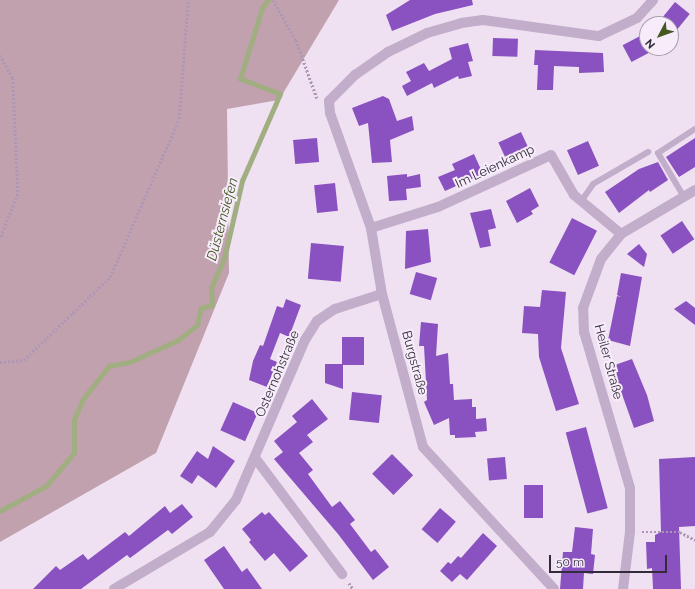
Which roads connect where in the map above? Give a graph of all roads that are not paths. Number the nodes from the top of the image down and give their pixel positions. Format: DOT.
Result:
graph roads {
  1 [pos="653,0"];
  2 [pos="695,129"];
  3 [pos="648,152"];
  4 [pos="695,190"];
  5 [pos="684,197"];
  6 [pos="582,200"];
  7 [pos="371,228"];
  8 [pos="621,234"];
  9 [pos="382,294"];
  10 [pos="256,459"];
  11 [pos="342,574"];
  12 [pos="114,589"];
  13 [pos="554,589"];
  14 [pos="623,589"];
  1 -- 7 [label="street, Burgstraße"];
  2 -- 5 [label="lane"];
  3 -- 6 [label="lane"];
  4 -- 5 [label="street, Heiler Straße"];
  5 -- 8 [label="street, Heiler Straße"];
  6 -- 7 [label="street, Im Leienkamp"];
  6 -- 8 [label="street, Im Leienkamp"];
  7 -- 9 [label="street, Burgstraße"];
  8 -- 14 [label="street, Heiler Straße"];
  9 -- 10 [label="street, Osternohstraße"];
  9 -- 13 [label="street, Burgstraße"];
  10 -- 11 [label="street"];
  10 -- 12 [label="street, Osternohstraße"];
}
